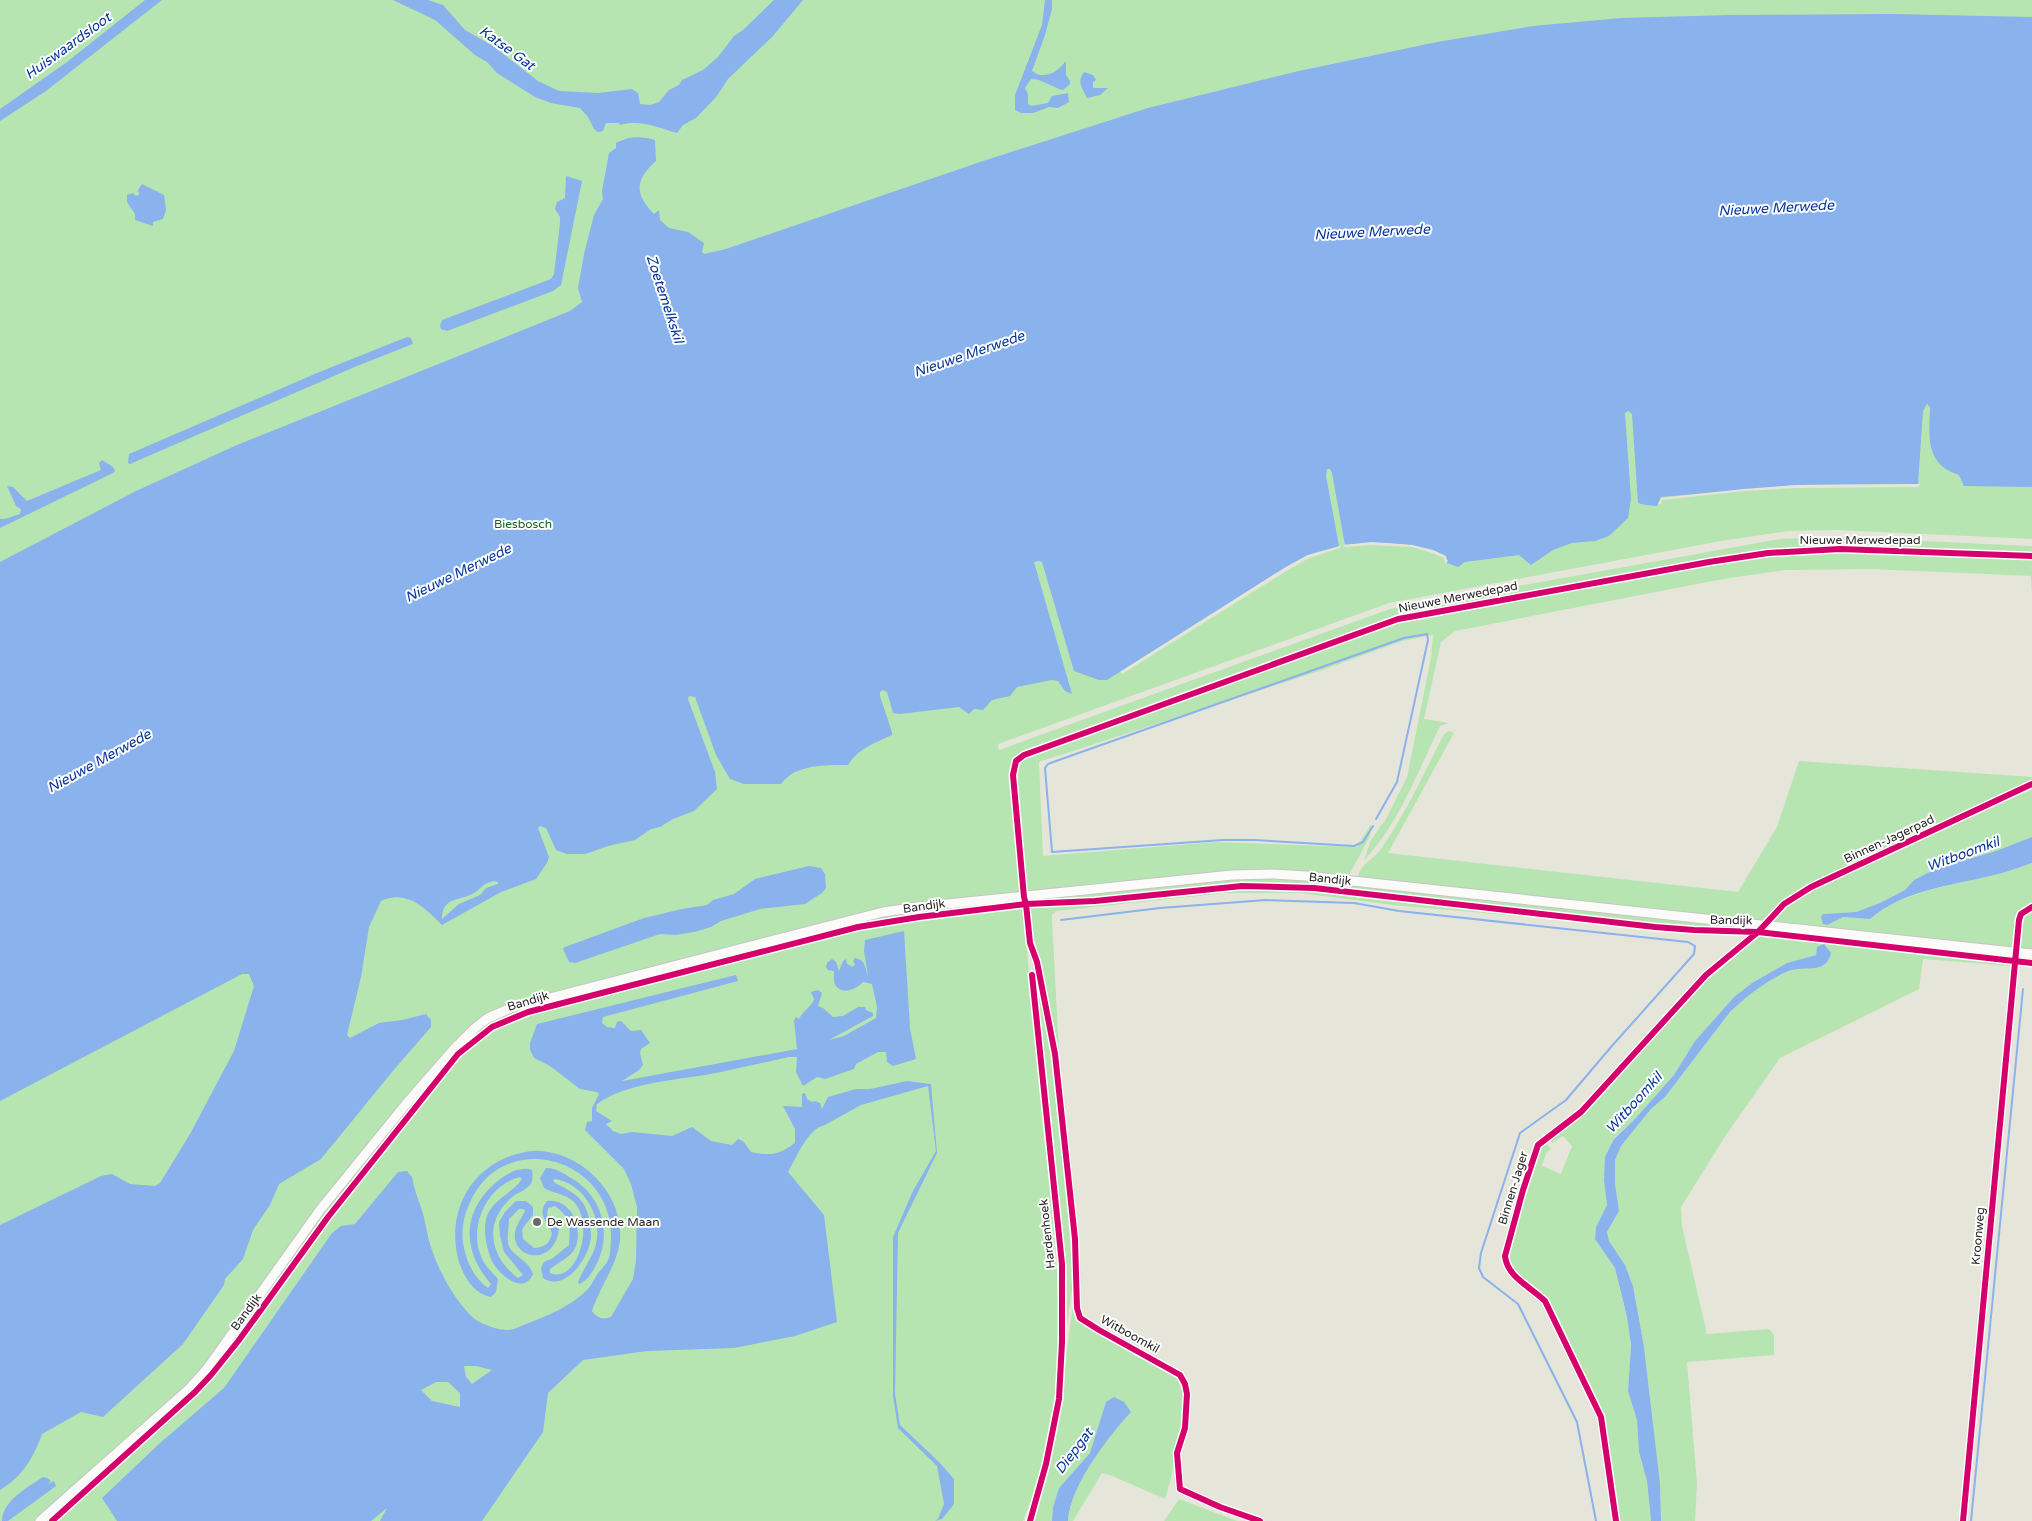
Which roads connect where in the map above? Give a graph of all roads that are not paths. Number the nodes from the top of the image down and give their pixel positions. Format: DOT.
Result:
graph roads {
  1 [pos="2032,556"];
  2 [pos="2032,784"];
  3 [pos="1024,897"];
  4 [pos="1763,925"];
  5 [pos="2016,952"];
  6 [pos="2032,954"];
  7 [pos="40,1521"];
  8 [pos="1260,1521"];
  9 [pos="1616,1521"];
  10 [pos="1962,1521"];
  1 -- 3 [label="street, Nieuwe Merwedepad"];
  2 -- 4 [label="street, Binnen-Jagerpad"];
  3 -- 4 [label="main road, Bandijk"];
  3 -- 7 [label="main road, Bandijk"];
  3 -- 8 [label="street, Witboomkil"];
  4 -- 5 [label="main road, Bandijk"];
  4 -- 9 [label="street, Binnen-Jager"];
  5 -- 6 [label="main road, Bandijk"];
  5 -- 10 [label="street, Kroonweg"];
}
